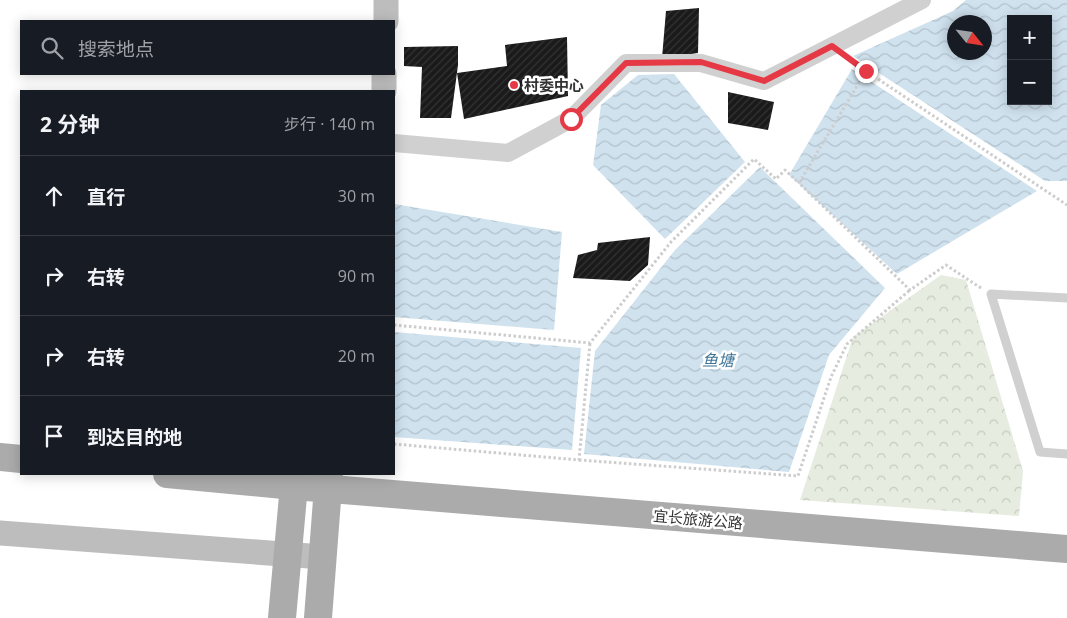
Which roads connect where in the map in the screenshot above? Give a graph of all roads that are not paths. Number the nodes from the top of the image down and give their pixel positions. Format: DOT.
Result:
graph roads {
  1 [pos="386,0"];
  2 [pos="922,0"];
  3 [pos="386,20"];
  4 [pos="384,75"];
  5 [pos="384,90"];
  6 [pos="395,143"];
  7 [pos="1067,298"];
  8 [pos="0,439"];
  9 [pos="20,441"];
  10 [pos="1067,454"];
  11 [pos="0,457"];
  12 [pos="20,459"];
  13 [pos="188,475"];
  14 [pos="380,475"];
  15 [pos="295,480"];
  16 [pos="329,482"];
  17 [pos="1067,530"];
  18 [pos="0,533"];
  19 [pos="1067,549"];
  20 [pos="288,553"];
  21 [pos="323,557"];
  22 [pos="282,618"];
  23 [pos="318,618"];
  1 -- 3 [label="street"];
  2 -- 6 [label="street"];
  4 -- 5 [label="street"];
  7 -- 10 [label="lane"];
  8 -- 9 [label="main road"];
  11 -- 12 [label="main road"];
  13 -- 15 [label="main road, 宜长旅游公路"];
  14 -- 17 [label="main road, 宜长旅游公路"];
  15 -- 16 [label="main road, 宜长旅游公路"];
  15 -- 20 [label="main road"];
  16 -- 19 [label="main road, 宜长旅游公路"];
  16 -- 21 [label="main road"];
  18 -- 20 [label="street"];
  20 -- 21 [label="street"];
  20 -- 22 [label="main road"];
  21 -- 23 [label="main road"];
}
